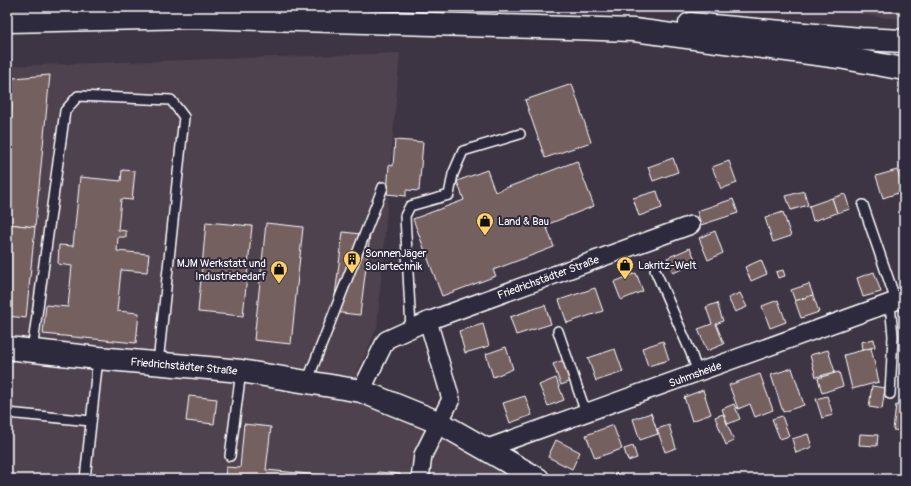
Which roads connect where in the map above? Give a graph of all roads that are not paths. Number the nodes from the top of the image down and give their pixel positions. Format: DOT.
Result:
graph roads {
  1 [pos="7,21"];
  2 [pos="634,30"];
  3 [pos="904,41"];
  4 [pos="904,68"];
  5 [pos="520,134"];
  6 [pos="383,187"];
  7 [pos="863,205"];
  8 [pos="691,225"];
  9 [pos="656,270"];
  10 [pos="897,301"];
  11 [pos="428,321"];
  12 [pos="411,329"];
  13 [pos="558,331"];
  14 [pos="7,348"];
  15 [pos="32,351"];
  16 [pos="98,358"];
  17 [pos="158,363"];
  18 [pos="241,371"];
  19 [pos="698,372"];
  20 [pos="307,382"];
  21 [pos="361,391"];
  22 [pos="890,394"];
  23 [pos="7,413"];
  24 [pos="586,413"];
  25 [pos="91,421"];
  26 [pos="440,423"];
  27 [pos="485,449"];
  28 [pos="230,456"];
  29 [pos="85,479"];
  30 [pos="420,479"];
  31 [pos="538,479"];
  1 -- 2 [label="main road"];
  2 -- 3 [label="main road"];
  2 -- 4 [label="main road"];
  5 -- 12 [label="lane"];
  6 -- 20 [label="lane"];
  7 -- 10 [label="lane"];
  8 -- 11 [label="street, Friedrichstädter Straße"];
  9 -- 19 [label="lane"];
  10 -- 19 [label="street, Suhmsheide"];
  10 -- 22 [label="lane"];
  11 -- 12 [label="street, Friedrichstädter Straße"];
  11 -- 26 [label="street"];
  12 -- 21 [label="street, Friedrichstädter Straße"];
  13 -- 24 [label="lane"];
  14 -- 15 [label="main road, Friedrichstädter Straße"];
  15 -- 16 [label="main road, Friedrichstädter Straße"];
  15 -- 17 [label="lane"];
  16 -- 17 [label="main road, Friedrichstädter Straße"];
  16 -- 25 [label="lane"];
  17 -- 18 [label="main road, Friedrichstädter Straße"];
  18 -- 20 [label="main road, Friedrichstädter Straße"];
  18 -- 28 [label="lane"];
  19 -- 24 [label="street, Suhmsheide"];
  20 -- 21 [label="main road, Friedrichstädter Straße"];
  21 -- 26 [label="main road, Friedrichstädter Straße"];
  23 -- 25 [label="lane"];
  24 -- 27 [label="street, Suhmsheide"];
  25 -- 29 [label="lane"];
  26 -- 27 [label="main road, Friedrichstädter Straße"];
  26 -- 30 [label="street"];
  27 -- 31 [label="main road, Friedrichstädter Straße"];
}
